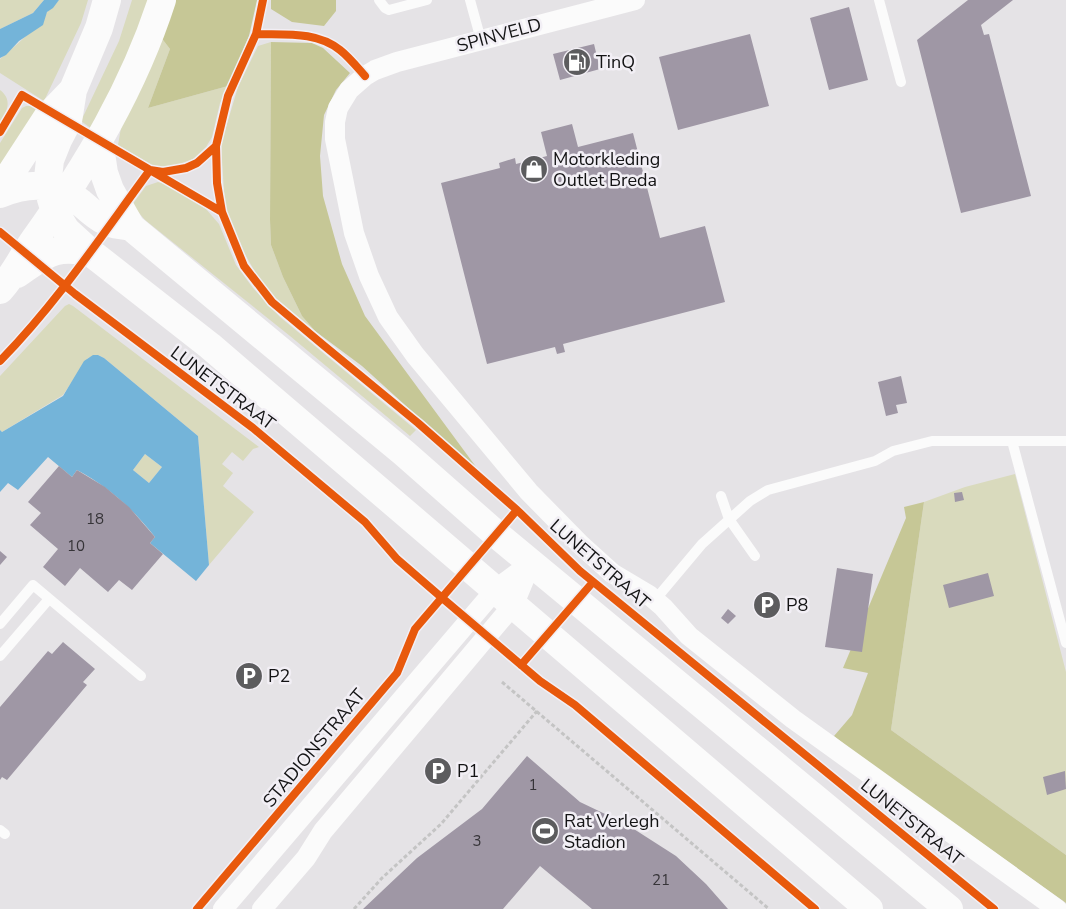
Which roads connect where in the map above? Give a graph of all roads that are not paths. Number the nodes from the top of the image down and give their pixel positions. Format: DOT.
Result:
graph roads {
  1 [pos="107,0"];
  2 [pos="162,0"];
  3 [pos="379,0"];
  4 [pos="427,0"];
  5 [pos="470,0"];
  6 [pos="635,0"];
  7 [pos="879,0"];
  8 [pos="481,40"];
  9 [pos="365,76"];
  10 [pos="901,82"];
  11 [pos="73,90"];
  12 [pos="100,140"];
  13 [pos="0,190"];
  14 [pos="0,194"];
  15 [pos="57,197"];
  16 [pos="131,227"];
  17 [pos="90,252"];
  18 [pos="6,284"];
  19 [pos="1012,441"];
  20 [pos="1066,441"];
  21 [pos="721,496"];
  22 [pos="729,518"];
  23 [pos="756,556"];
  24 [pos="531,563"];
  25 [pos="504,597"];
  26 [pos="49,599"];
  27 [pos="655,600"];
  28 [pos="0,624"];
  29 [pos="1066,643"];
  30 [pos="0,656"];
  31 [pos="141,676"];
  32 [pos="261,864"];
  33 [pos="284,884"];
  34 [pos="223,909"];
  35 [pos="262,909"];
  36 [pos="869,909"];
  37 [pos="949,909"];
  38 [pos="1057,909"];
  1 -- 11 [label="main road"];
  2 -- 12 [label="main road"];
  3 -- 4 [label="lane"];
  5 -- 8 [label="lane"];
  6 -- 8 [label="street, SPINVELD"];
  7 -- 10 [label="lane"];
  8 -- 9 [label="street, SPINVELD"];
  9 -- 27 [label="street, LUNETSTRAAT"];
  11 -- 13 [label="main road"];
  11 -- 15 [label="main road"];
  12 -- 15 [label="main road"];
  12 -- 16 [label="main road"];
  14 -- 15 [label="main road"];
  15 -- 16 [label="main road"];
  15 -- 17 [label="main road, LUNETSTRAAT"];
  15 -- 18 [label="main road"];
  16 -- 24 [label="main road"];
  17 -- 18 [label="main road"];
  17 -- 25 [label="main road, LUNETSTRAAT"];
  19 -- 20 [label="lane"];
  19 -- 22 [label="lane"];
  19 -- 29 [label="lane"];
  21 -- 22 [label="lane"];
  22 -- 23 [label="lane"];
  22 -- 27 [label="lane"];
  24 -- 25 [label="street, STADIONSTRAAT"];
  24 -- 37 [label="main road"];
  25 -- 32 [label="street, STADIONSTRAAT"];
  25 -- 33 [label="street, STADIONSTRAAT"];
  25 -- 36 [label="main road, LUNETSTRAAT"];
  26 -- 28 [label="lane"];
  26 -- 30 [label="lane"];
  26 -- 31 [label="lane"];
  27 -- 38 [label="street, LUNETSTRAAT"];
  32 -- 33 [label="street"];
  32 -- 34 [label="street, STADIONSTRAAT"];
  33 -- 35 [label="street, STADIONSTRAAT"];
}
